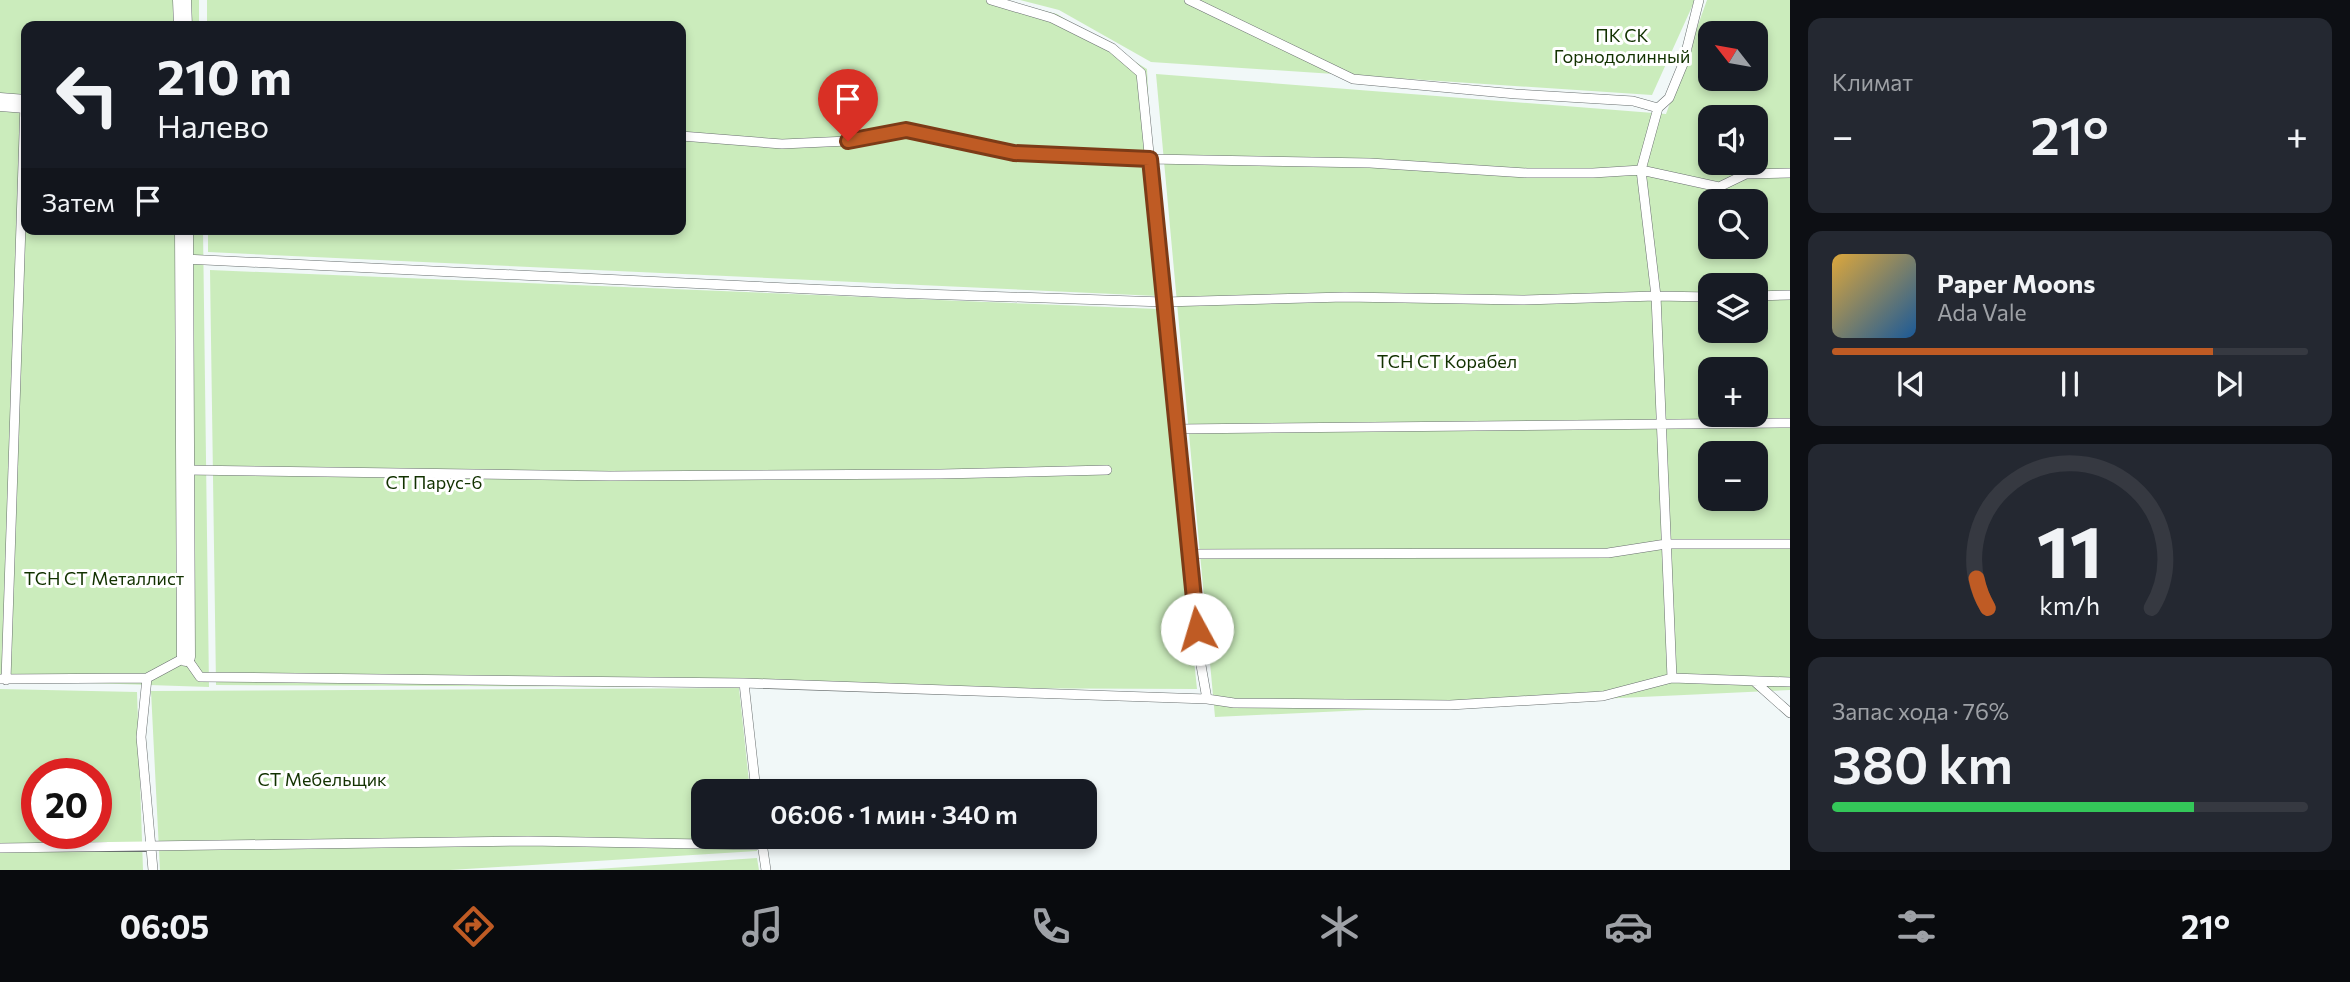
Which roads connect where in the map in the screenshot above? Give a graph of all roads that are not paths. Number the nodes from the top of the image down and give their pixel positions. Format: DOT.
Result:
graph roads {
  1 [pos="182,0"];
  2 [pos="991,0"];
  3 [pos="1189,0"];
  4 [pos="1699,0"];
  5 [pos="183,21"];
  6 [pos="0,102"];
  7 [pos="21,104"];
  8 [pos="1658,108"];
  9 [pos="686,136"];
  10 [pos="1150,159"];
  11 [pos="1641,170"];
  12 [pos="1790,173"];
  13 [pos="21,229"];
  14 [pos="184,235"];
  15 [pos="184,259"];
  16 [pos="1790,295"];
  17 [pos="1656,296"];
  18 [pos="1768,296"];
  19 [pos="1698,297"];
  20 [pos="1164,302"];
  21 [pos="1790,423"];
  22 [pos="1661,425"];
  23 [pos="1177,429"];
  24 [pos="185,470"];
  25 [pos="1107,470"];
  26 [pos="1666,544"];
  27 [pos="1790,544"];
  28 [pos="1189,554"];
  29 [pos="186,657"];
  30 [pos="146,678"];
  31 [pos="1672,678"];
  32 [pos="3,680"];
  33 [pos="1754,681"];
  34 [pos="1790,682"];
  35 [pos="744,683"];
  36 [pos="1207,699"];
  37 [pos="1790,713"];
  38 [pos="755,779"];
  39 [pos="691,841"];
  40 [pos="0,848"];
  41 [pos="150,848"];
  42 [pos="763,849"];
  43 [pos="153,870"];
  44 [pos="766,870"];
  1 -- 5 [label="street"];
  2 -- 10 [label="lane"];
  3 -- 8 [label="lane"];
  4 -- 8 [label="lane"];
  6 -- 7 [label="street"];
  8 -- 11 [label="lane"];
  9 -- 10 [label="lane"];
  10 -- 11 [label="lane"];
  10 -- 20 [label="lane"];
  11 -- 12 [label="lane"];
  11 -- 17 [label="lane"];
  13 -- 32 [label="lane"];
  14 -- 15 [label="street"];
  15 -- 20 [label="lane"];
  15 -- 24 [label="street"];
  16 -- 18 [label="lane"];
  17 -- 19 [label="lane"];
  17 -- 20 [label="lane"];
  17 -- 22 [label="lane"];
  20 -- 23 [label="lane"];
  21 -- 22 [label="lane"];
  22 -- 23 [label="lane"];
  22 -- 26 [label="lane"];
  23 -- 28 [label="lane"];
  24 -- 25 [label="lane"];
  24 -- 29 [label="street"];
  26 -- 27 [label="lane"];
  26 -- 28 [label="lane"];
  26 -- 31 [label="lane"];
  28 -- 36 [label="lane"];
  29 -- 30 [label="lane"];
  29 -- 35 [label="lane"];
  30 -- 32 [label="lane"];
  30 -- 41 [label="lane"];
  31 -- 33 [label="lane"];
  31 -- 36 [label="lane"];
  33 -- 34 [label="lane"];
  33 -- 37 [label="lane"];
  35 -- 36 [label="lane"];
  35 -- 38 [label="lane"];
  39 -- 41 [label="lane"];
  40 -- 41 [label="lane"];
  41 -- 43 [label="lane"];
  42 -- 44 [label="lane"];
}
